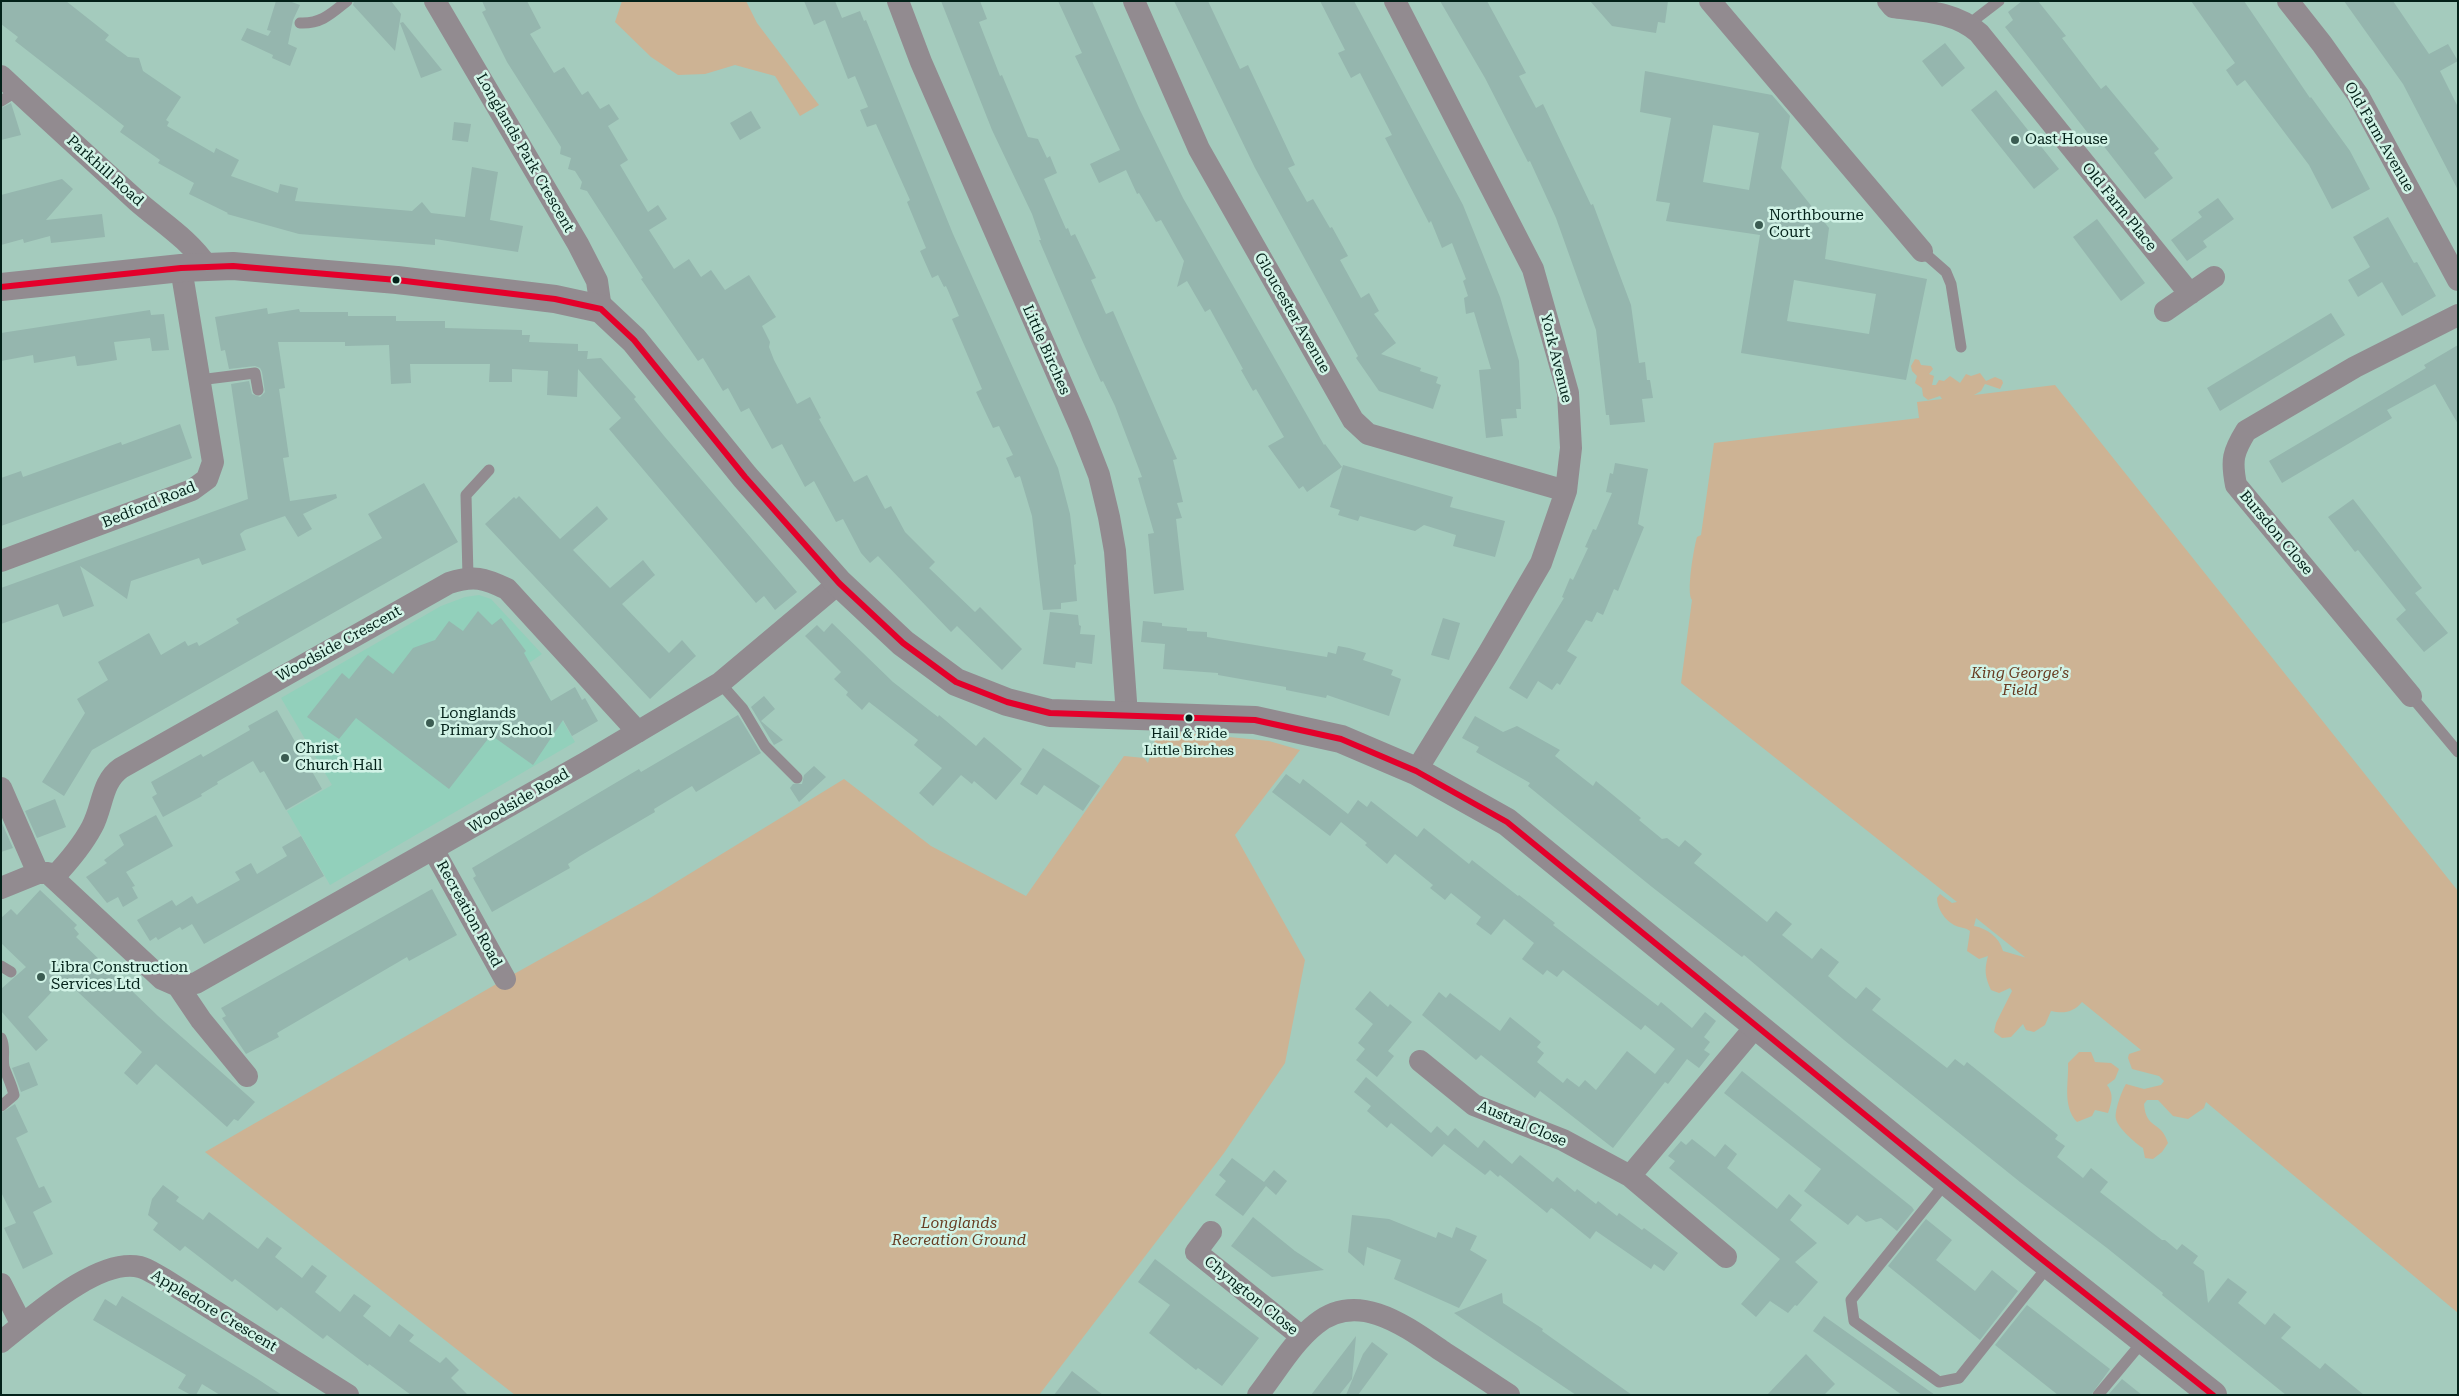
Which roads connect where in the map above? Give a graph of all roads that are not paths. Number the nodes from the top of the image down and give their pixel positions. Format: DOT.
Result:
graph roads {
  1 [pos="347,1"];
  2 [pos="434,1"];
  3 [pos="898,1"];
  4 [pos="1134,1"];
  5 [pos="1395,1"];
  6 [pos="1710,1"];
  7 [pos="1888,1"];
  8 [pos="1999,1"];
  9 [pos="2288,1"];
  10 [pos="300,23"];
  11 [pos="1969,24"];
  12 [pos="6,89"];
  13 [pos="1922,250"];
  14 [pos="194,267"];
  15 [pos="2214,277"];
  16 [pos="2458,280"];
  17 [pos="1,287"];
  18 [pos="2190,294"];
  19 [pos="601,309"];
  20 [pos="2165,311"];
  21 [pos="2458,316"];
  22 [pos="1961,347"];
  23 [pos="199,380"];
  24 [pos="258,390"];
  25 [pos="489,470"];
  26 [pos="1566,491"];
  27 [pos="1,561"];
  28 [pos="468,577"];
  29 [pos="839,583"];
  30 [pos="720,683"];
  31 [pos="2411,696"];
  32 [pos="1127,716"];
  33 [pos="638,732"];
  34 [pos="2458,752"];
  35 [pos="1416,771"];
  36 [pos="797,778"];
  37 [pos="1,788"];
  38 [pos="433,849"];
  39 [pos="46,875"];
  40 [pos="1,888"];
  41 [pos="505,979"];
  42 [pos="178,986"];
  43 [pos="1756,1026"];
  44 [pos="1,1038"];
  45 [pos="1420,1061"];
  46 [pos="248,1076"];
  47 [pos="1,1106"];
  48 [pos="1630,1176"];
  49 [pos="1947,1181"];
  50 [pos="1211,1232"];
  51 [pos="1726,1257"];
  52 [pos="2049,1265"];
  53 [pos="1,1284"];
  54 [pos="22,1325"];
  55 [pos="1302,1337"];
  56 [pos="2144,1340"];
  57 [pos="1,1342"];
  58 [pos="348,1395"];
  59 [pos="1258,1395"];
  60 [pos="1509,1395"];
  61 [pos="2098,1395"];
  62 [pos="2213,1395"];
  1 -- 10 [label="lane"];
  2 -- 19 [label="street, Longlands Park Crescent"];
  3 -- 32 [label="street, Little Birches"];
  4 -- 26 [label="street, Gloucester Avenue"];
  5 -- 26 [label="street, York Avenue"];
  6 -- 13 [label="street"];
  7 -- 11 [label="street, Old Farm Place"];
  8 -- 11 [label="lane"];
  9 -- 16 [label="street, Old Farm Avenue"];
  11 -- 18 [label="street, Old Farm Place"];
  12 -- 14 [label="street, Parkhill Road"];
  13 -- 22 [label="lane"];
  14 -- 17 [label="street"];
  14 -- 19 [label="street"];
  14 -- 23 [label="street, Bedford Road"];
  15 -- 18 [label="street"];
  18 -- 20 [label="street"];
  19 -- 29 [label="street"];
  21 -- 31 [label="street, Bursdon Close"];
  23 -- 24 [label="lane"];
  23 -- 27 [label="street, Bedford Road"];
  25 -- 28 [label="lane"];
  26 -- 35 [label="street, York Avenue"];
  28 -- 33 [label="street"];
  28 -- 39 [label="street, Woodside Crescent"];
  29 -- 30 [label="street, Woodside Road"];
  29 -- 32 [label="street"];
  30 -- 33 [label="street, Woodside Road"];
  30 -- 36 [label="lane"];
  31 -- 34 [label="lane"];
  32 -- 35 [label="street"];
  33 -- 38 [label="street, Woodside Road"];
  35 -- 43 [label="street"];
  37 -- 39 [label="street"];
  38 -- 41 [label="street, Recreation Road"];
  38 -- 42 [label="street, Woodside Road"];
  39 -- 40 [label="street"];
  39 -- 42 [label="street"];
  42 -- 46 [label="street"];
  43 -- 48 [label="street"];
  43 -- 49 [label="street"];
  44 -- 47 [label="lane"];
  45 -- 48 [label="street, Austral Close"];
  48 -- 51 [label="street, Austral Close"];
  49 -- 52 [label="street"];
  49 -- 52 [label="lane"];
  50 -- 55 [label="street, Chyngton Close"];
  52 -- 56 [label="street"];
  53 -- 54 [label="street"];
  54 -- 57 [label="street, Appledore Crescent"];
  54 -- 58 [label="street, Appledore Crescent"];
  55 -- 59 [label="street"];
  55 -- 60 [label="street"];
  56 -- 61 [label="lane"];
  56 -- 62 [label="street"];
}
